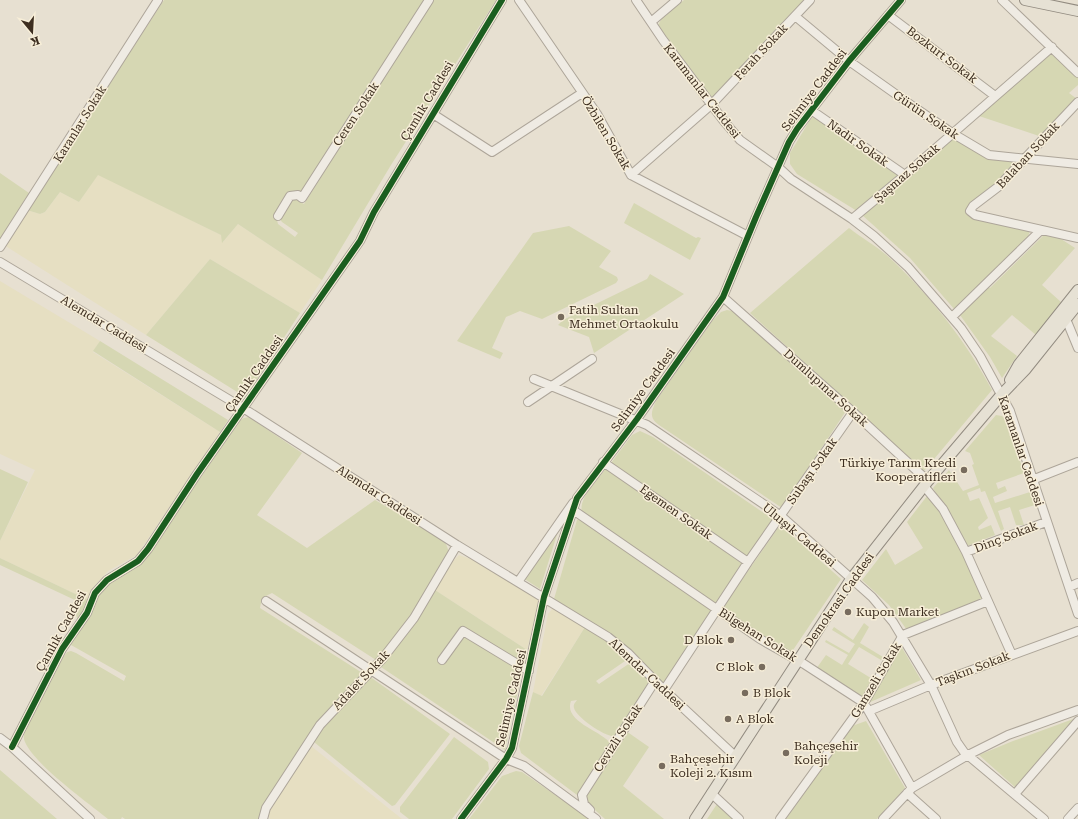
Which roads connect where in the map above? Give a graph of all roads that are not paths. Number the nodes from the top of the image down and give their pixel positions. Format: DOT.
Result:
graph roads {
  1 [pos="158,0"];
  2 [pos="430,0"];
  3 [pos="502,0"];
  4 [pos="519,0"];
  5 [pos="636,0"];
  6 [pos="677,0"];
  7 [pos="810,0"];
  8 [pos="901,0"];
  9 [pos="1002,0"];
  10 [pos="1031,1"];
  11 [pos="1078,11"];
  12 [pos="888,15"];
  13 [pos="795,16"];
  14 [pos="650,22"];
  15 [pos="1052,47"];
  16 [pos="849,61"];
  17 [pos="1078,73"];
  18 [pos="582,93"];
  19 [pos="995,96"];
  20 [pos="1078,102"];
  21 [pos="712,104"];
  22 [pos="811,110"];
  23 [pos="433,114"];
  24 [pos="952,133"];
  25 [pos="1025,159"];
  26 [pos="1078,164"];
  27 [pos="778,167"];
  28 [pos="631,175"];
  29 [pos="905,175"];
  30 [pos="278,216"];
  31 [pos="852,219"];
  32 [pos="1041,230"];
  33 [pos="748,236"];
  34 [pos="1078,238"];
  35 [pos="0,247"];
  36 [pos="0,262"];
  37 [pos="1078,290"];
  38 [pos="723,297"];
  39 [pos="1078,304"];
  40 [pos="952,317"];
  41 [pos="1066,319"];
  42 [pos="1078,348"];
  43 [pos="592,359"];
  44 [pos="534,379"];
  45 [pos="551,386"];
  46 [pos="1002,394"];
  47 [pos="528,402"];
  48 [pos="243,408"];
  49 [pos="854,412"];
  50 [pos="637,419"];
  51 [pos="603,462"];
  52 [pos="1078,462"];
  53 [pos="1032,480"];
  54 [pos="926,484"];
  55 [pos="577,498"];
  56 [pos="573,510"];
  57 [pos="781,516"];
  58 [pos="1046,522"];
  59 [pos="457,545"];
  60 [pos="966,552"];
  61 [pos="748,562"];
  62 [pos="851,579"];
  63 [pos="518,582"];
  64 [pos="1078,583"];
  65 [pos="1069,587"];
  66 [pos="544,597"];
  67 [pos="266,601"];
  68 [pos="988,601"];
  69 [pos="717,610"];
  70 [pos="1078,614"];
  71 [pos="1078,631"];
  72 [pos="903,635"];
  73 [pos="1012,654"];
  74 [pos="442,660"];
  75 [pos="797,661"];
  76 [pos="371,670"];
  77 [pos="529,672"];
  78 [pos="655,681"];
  79 [pos="932,685"];
  80 [pos="664,690"];
  81 [pos="864,703"];
  82 [pos="1078,710"];
  83 [pos="869,711"];
  84 [pos="1078,721"];
  85 [pos="0,738"];
  86 [pos="12,747"];
  87 [pos="968,755"];
  88 [pos="736,757"];
  89 [pos="506,759"];
  90 [pos="909,790"];
  91 [pos="711,793"];
  92 [pos="1015,794"];
  93 [pos="1078,808"];
  94 [pos="263,817"];
  95 [pos="90,819"];
  96 [pos="461,819"];
  97 [pos="597,819"];
  98 [pos="695,819"];
  99 [pos="739,819"];
  100 [pos="780,819"];
  101 [pos="883,819"];
  102 [pos="936,819"];
  103 [pos="1044,819"];
  104 [pos="1068,819"];
  1 -- 35 [label="street, Karanlar Sokak"];
  2 -- 30 [label="street, Ceren Sokak"];
  3 -- 23 [label="street, Çamlık Caddesi"];
  4 -- 18 [label="street, Özbilen Sokak"];
  5 -- 14 [label="street, Karamanlar Caddesi"];
  6 -- 14 [label="street"];
  7 -- 13 [label="street, Ferah Sokak"];
  8 -- 12 [label="street, Selimiye Caddesi"];
  9 -- 15 [label="street"];
  10 -- 11 [label="main road"];
  12 -- 16 [label="street, Selimiye Caddesi"];
  12 -- 19 [label="street, Bozkurt Sokak"];
  13 -- 16 [label="street, Gürün Sokak"];
  13 -- 21 [label="street, Ferah Sokak"];
  14 -- 21 [label="street, Karamanlar Caddesi"];
  15 -- 17 [label="street"];
  15 -- 19 [label="street, Şaşmaz Sokak"];
  16 -- 22 [label="street, Selimiye Caddesi"];
  16 -- 24 [label="street, Gürün Sokak"];
  18 -- 23 [label="street"];
  18 -- 28 [label="street, Özbilen Sokak"];
  19 -- 24 [label="street, Şaşmaz Sokak"];
  20 -- 25 [label="street, Balaban Sokak"];
  21 -- 27 [label="street, Karamanlar Caddesi"];
  21 -- 28 [label="street, Ferah Sokak"];
  22 -- 27 [label="street, Selimiye Caddesi"];
  22 -- 29 [label="street, Nadir Sokak"];
  23 -- 48 [label="street, Çamlık Caddesi"];
  24 -- 25 [label="street, Gürün Sokak"];
  24 -- 29 [label="street, Şaşmaz Sokak"];
  25 -- 26 [label="street, Gürün Sokak"];
  25 -- 32 [label="street, Balaban Sokak"];
  27 -- 31 [label="street, Karamanlar Caddesi"];
  27 -- 33 [label="street, Selimiye Caddesi"];
  28 -- 33 [label="street, Özbilen Sokak"];
  29 -- 31 [label="street, Şaşmaz Sokak"];
  31 -- 40 [label="street, Karamanlar Caddesi"];
  32 -- 34 [label="street, Balaban Sokak"];
  32 -- 40 [label="street"];
  33 -- 38 [label="street, Selimiye Caddesi"];
  36 -- 48 [label="street, Alemdar Caddesi"];
  37 -- 46 [label="main road, Demokrasi Caddesi"];
  38 -- 49 [label="street, Dumlupınar Sokak"];
  38 -- 50 [label="street, Selimiye Caddesi"];
  39 -- 41 [label="main road, Demokrasi Caddesi"];
  40 -- 46 [label="street, Karamanlar Caddesi"];
  41 -- 42 [label="street"];
  41 -- 46 [label="main road, Demokrasi Caddesi"];
  43 -- 45 [label="street"];
  44 -- 45 [label="street, Uluışık Caddesi"];
  45 -- 47 [label="street"];
  45 -- 50 [label="street, Uluışık Caddesi"];
  46 -- 53 [label="street, Karamanlar Caddesi"];
  46 -- 54 [label="main road, Demokrasi Caddesi"];
  48 -- 59 [label="street, Alemdar Caddesi"];
  48 -- 86 [label="street, Çamlık Caddesi"];
  49 -- 54 [label="street, Dumlupınar Sokak"];
  49 -- 57 [label="street, Subaşı Sokak"];
  50 -- 51 [label="street, Selimiye Caddesi"];
  50 -- 57 [label="street, Uluışık Caddesi"];
  51 -- 55 [label="street, Selimiye Caddesi"];
  51 -- 61 [label="street, Egemen Sokak"];
  52 -- 53 [label="street"];
  53 -- 58 [label="street, Karamanlar Caddesi"];
  54 -- 60 [label="street, Dumlupınar Sokak"];
  54 -- 62 [label="main road, Demokrasi Caddesi"];
  55 -- 56 [label="street, Selimiye Caddesi"];
  55 -- 63 [label="street"];
  56 -- 66 [label="street, Selimiye Caddesi"];
  56 -- 69 [label="street, Bilgehan Sokak"];
  57 -- 61 [label="street, Subaşı Sokak"];
  57 -- 62 [label="street, Uluışık Caddesi"];
  58 -- 60 [label="street, Dinç Sokak"];
  58 -- 65 [label="street, Karamanlar Caddesi"];
  59 -- 63 [label="street, Alemdar Caddesi"];
  59 -- 76 [label="street, Adalet Sokak"];
  60 -- 68 [label="street, Dumlupınar Sokak"];
  61 -- 69 [label="street, Subaşı Sokak"];
  62 -- 72 [label="street, Uluışık Caddesi"];
  62 -- 75 [label="main road, Demokrasi Caddesi"];
  63 -- 66 [label="street, Alemdar Caddesi"];
  64 -- 65 [label="street"];
  65 -- 70 [label="street, Karamanlar Caddesi"];
  66 -- 77 [label="street, Selimiye Caddesi"];
  66 -- 78 [label="street, Alemdar Caddesi"];
  67 -- 76 [label="street"];
  68 -- 72 [label="street, Gamzeli Sokak"];
  68 -- 73 [label="street, Dumlupınar Sokak"];
  69 -- 75 [label="street, Bilgehan Sokak"];
  69 -- 80 [label="street, Subaşı Sokak"];
  71 -- 73 [label="street, Taşkın Sokak"];
  72 -- 79 [label="street, Uluışık Caddesi"];
  72 -- 81 [label="street, Gamzeli Sokak"];
  73 -- 79 [label="street, Taşkın Sokak"];
  74 -- 77 [label="street"];
  75 -- 81 [label="street, Bilgehan Sokak"];
  75 -- 88 [label="main road, Demokrasi Caddesi"];
  76 -- 89 [label="street"];
  76 -- 94 [label="street, Adalet Sokak"];
  77 -- 89 [label="street, Selimiye Caddesi"];
  78 -- 80 [label="street, Alemdar Caddesi"];
  78 -- 97 [label="street, Cevizli Sokak"];
  79 -- 83 [label="street, Taşkın Sokak"];
  79 -- 87 [label="street, Uluışık Caddesi"];
  80 -- 88 [label="street, Alemdar Caddesi"];
  81 -- 83 [label="street, Bilgehan Sokak"];
  81 -- 100 [label="street, Gamzeli Sokak"];
  82 -- 87 [label="street"];
  83 -- 90 [label="street, Bilgehan Sokak"];
  84 -- 92 [label="street"];
  85 -- 86 [label="street"];
  86 -- 95 [label="street"];
  87 -- 90 [label="street"];
  87 -- 92 [label="street, Uluışık Caddesi"];
  88 -- 91 [label="main road, Demokrasi Caddesi"];
  89 -- 96 [label="street, Selimiye Caddesi"];
  89 -- 97 [label="street"];
  90 -- 101 [label="street"];
  90 -- 102 [label="street, Bilgehan Sokak"];
  91 -- 98 [label="main road, Demokrasi Caddesi"];
  91 -- 99 [label="street"];
  92 -- 103 [label="street, Uluışık Caddesi"];
  93 -- 104 [label="street"];
}
